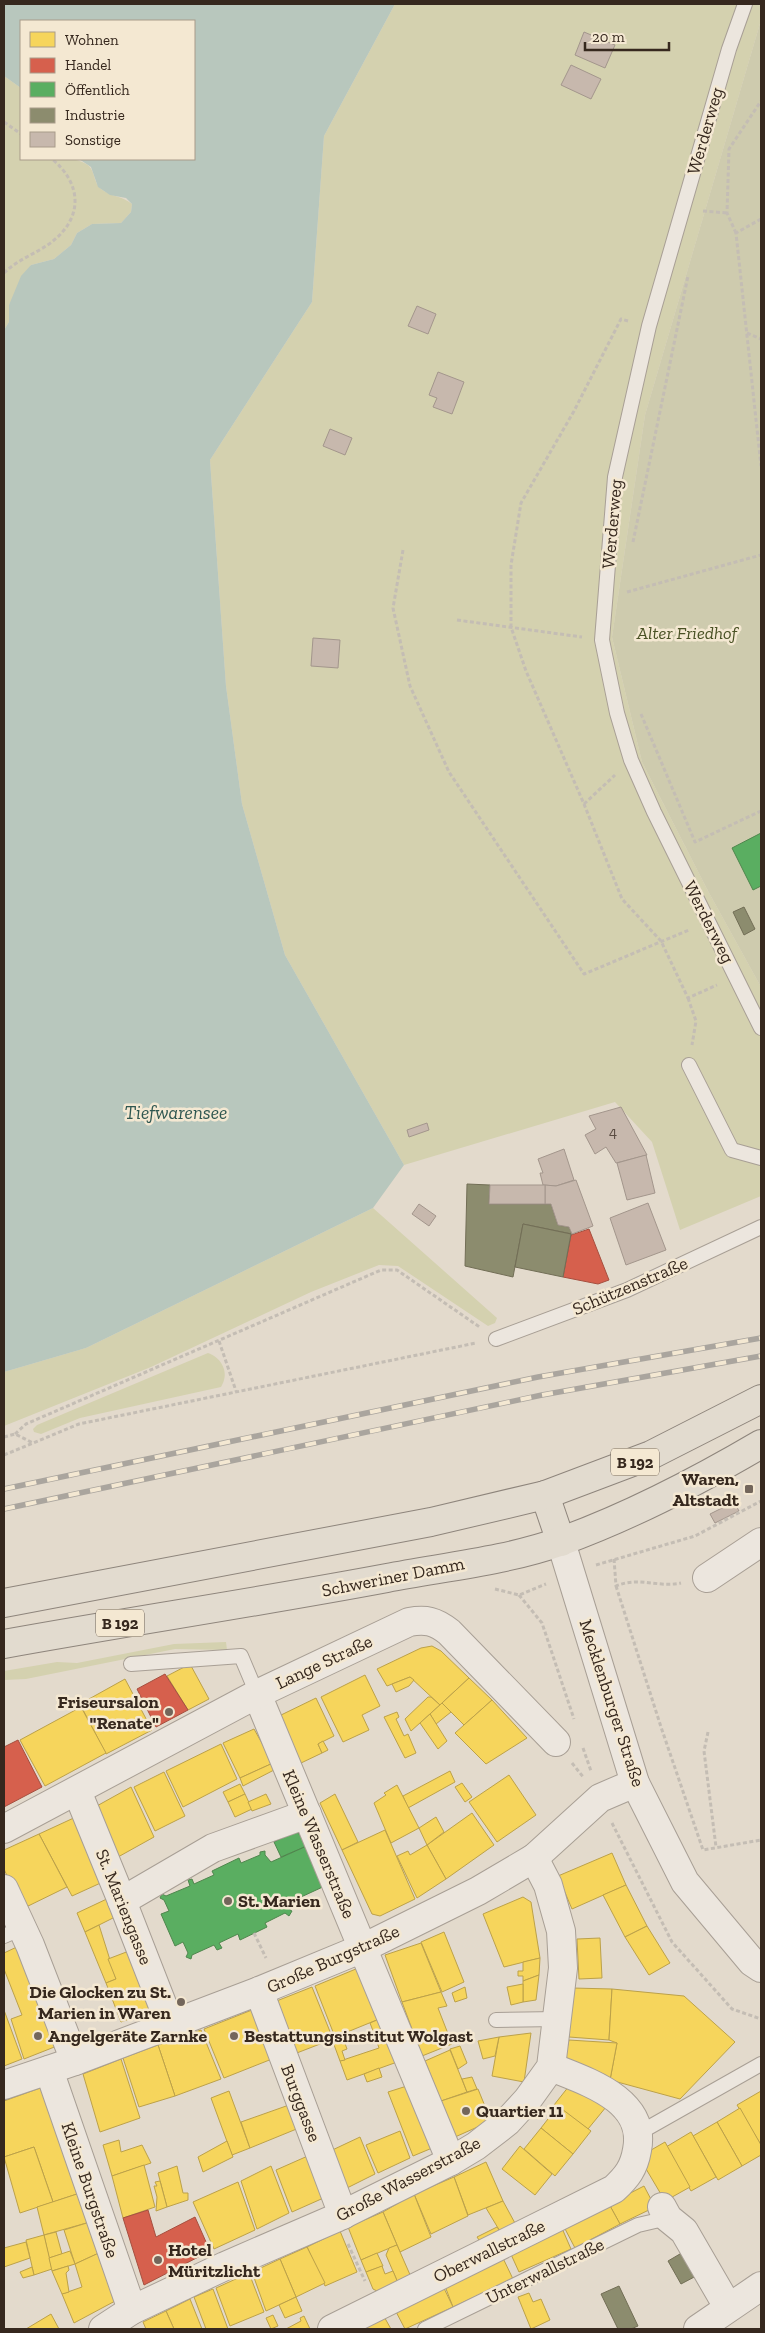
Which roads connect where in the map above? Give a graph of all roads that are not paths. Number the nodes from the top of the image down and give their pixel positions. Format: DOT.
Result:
graph roads {
  1 [pos="745,4"];
  2 [pos="761,1028"];
  3 [pos="690,1064"];
  4 [pos="761,1158"];
  5 [pos="761,1227"];
  6 [pos="496,1339"];
  7 [pos="751,1406"];
  8 [pos="761,1444"];
  9 [pos="545,1495"];
  10 [pos="560,1542"];
  11 [pos="761,1542"];
  12 [pos="707,1578"];
  13 [pos="4,1603"];
  14 [pos="4,1644"];
  15 [pos="131,1664"];
  16 [pos="257,1694"];
  17 [pos="571,1736"];
  18 [pos="635,1783"];
  19 [pos="77,1791"];
  20 [pos="307,1814"];
  21 [pos="4,1829"];
  22 [pos="534,1858"];
  23 [pos="4,1889"];
  24 [pos="122,1901"];
  25 [pos="13,1932"];
  26 [pos="363,1948"];
  27 [pos="761,1968"];
  28 [pos="259,1991"];
  29 [pos="558,2019"];
  30 [pos="496,2020"];
  31 [pos="170,2024"];
  32 [pos="75,2061"];
  33 [pos="761,2064"];
  34 [pos="551,2067"];
  35 [pos="49,2070"];
  36 [pos="4,2085"];
  37 [pos="639,2133"];
  38 [pos="451,2160"];
  39 [pos="665,2213"];
  40 [pos="339,2216"];
  41 [pos="761,2286"];
  42 [pos="728,2307"];
  43 [pos="132,2310"];
  44 [pos="103,2329"];
  45 [pos="332,2329"];
  46 [pos="425,2329"];
  47 [pos="698,2329"];
  1 -- 2 [label="lane, Werderweg"];
  3 -- 4 [label="lane"];
  5 -- 6 [label="lane, Schützenstraße"];
  7 -- 9 [label="main road, B 192"];
  8 -- 10 [label="main road, Schweriner Damm / B 192"];
  9 -- 10 [label="main road, Mecklenburger Straße"];
  9 -- 13 [label="main road, B 192"];
  10 -- 14 [label="main road, Schweriner Damm / B 192"];
  10 -- 18 [label="street, Mecklenburger Straße"];
  11 -- 12 [label="street"];
  15 -- 16 [label="lane"];
  16 -- 17 [label="street, Lange Straße"];
  16 -- 19 [label="street, Lange Straße"];
  16 -- 20 [label="street, Kleine Wasserstraße"];
  18 -- 22 [label="street, Große Burgstraße"];
  18 -- 27 [label="street, Mecklenburger Straße"];
  19 -- 21 [label="street, Lange Straße"];
  19 -- 24 [label="street, St. Mariengasse"];
  20 -- 24 [label="street"];
  20 -- 26 [label="street, Kleine Wasserstraße"];
  22 -- 26 [label="street, Große Burgstraße"];
  22 -- 29 [label="street, Große Wasserstraße"];
  23 -- 25 [label="street"];
  24 -- 31 [label="street, St. Mariengasse"];
  25 -- 32 [label="street"];
  26 -- 28 [label="street, Große Burgstraße"];
  26 -- 38 [label="street, Kleine Wasserstraße"];
  28 -- 31 [label="street, Große Burgstraße"];
  28 -- 40 [label="street, Burggasse"];
  29 -- 30 [label="lane"];
  29 -- 34 [label="street, Große Wasserstraße"];
  31 -- 32 [label="street, Große Burgstraße"];
  32 -- 35 [label="street, Große Burgstraße"];
  33 -- 37 [label="lane"];
  34 -- 37 [label="street"];
  34 -- 38 [label="street, Große Wasserstraße"];
  35 -- 36 [label="street, Große Burgstraße"];
  35 -- 43 [label="street, Kleine Burgstraße"];
  37 -- 45 [label="street, Oberwallstraße"];
  38 -- 40 [label="street, Große Wasserstraße"];
  39 -- 42 [label="street, Unterwallstraße"];
  39 -- 46 [label="lane, Unterwallstraße"];
  40 -- 43 [label="street, Große Wasserstraße"];
  41 -- 42 [label="street"];
  42 -- 47 [label="street"];
  43 -- 44 [label="street, Große Wasserstraße"];
}
